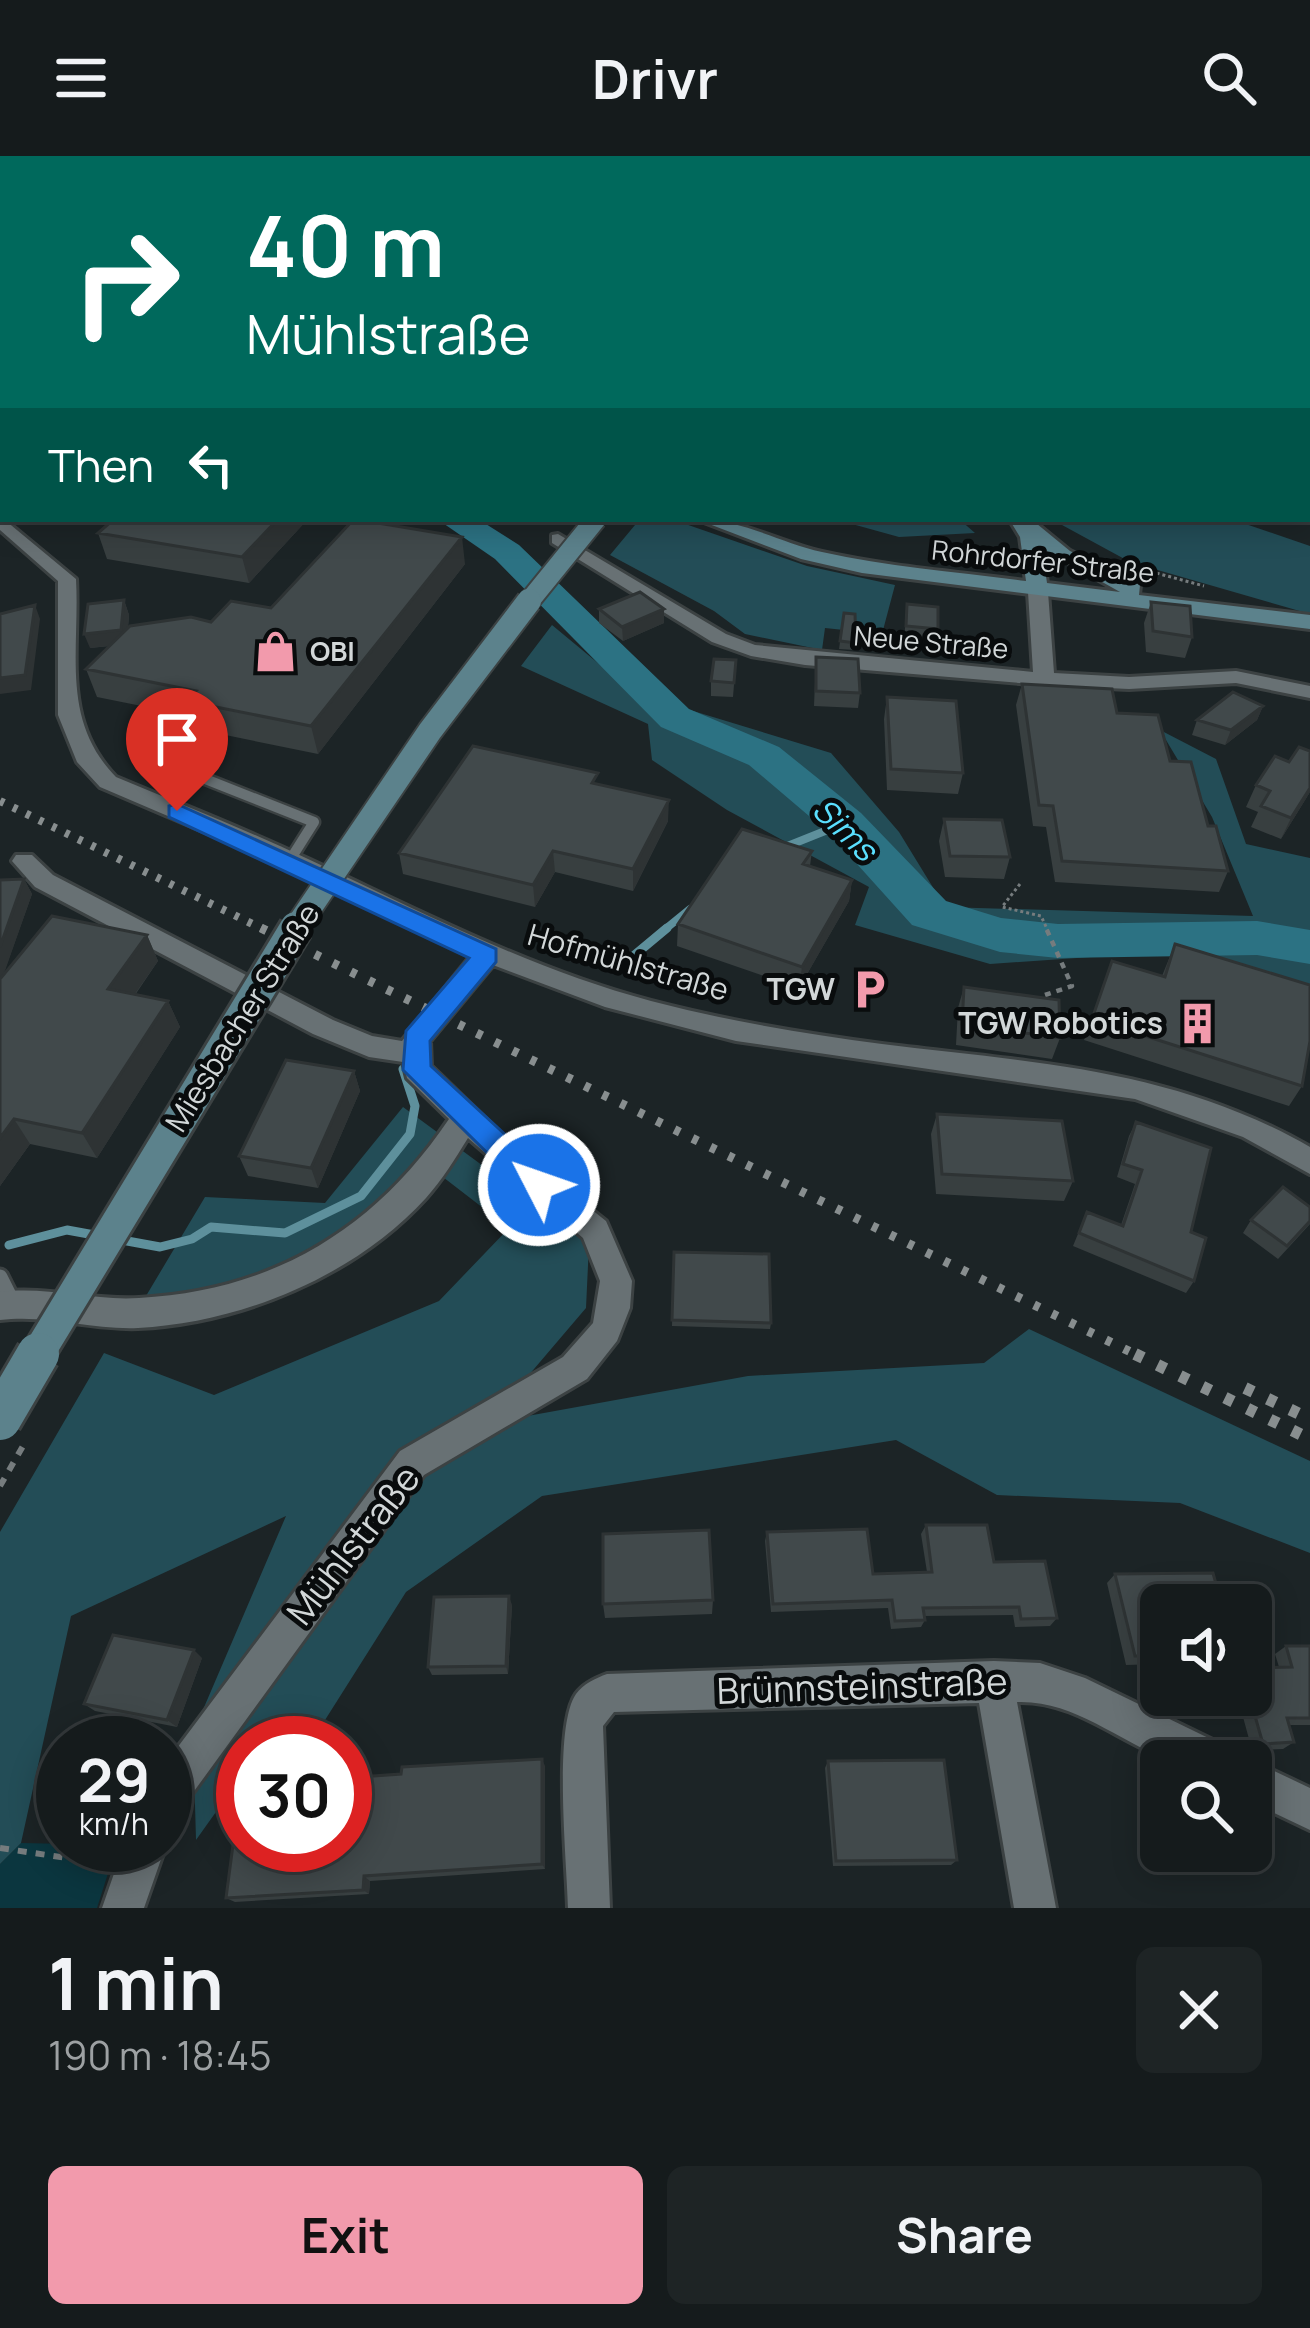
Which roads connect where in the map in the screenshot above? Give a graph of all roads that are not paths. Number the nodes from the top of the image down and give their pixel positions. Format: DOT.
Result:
graph roads {
  1 [pos="1,522"];
  2 [pos="594,522"];
  3 [pos="715,522"];
  4 [pos="1021,522"];
  5 [pos="1023,522"];
  6 [pos="558,539"];
  7 [pos="1063,554"];
  8 [pos="1038,592"];
  9 [pos="1166,601"];
  10 [pos="1310,622"];
  11 [pos="1043,679"];
  12 [pos="1310,692"];
  13 [pos="170,765"];
  14 [pos="290,860"];
  15 [pos="24,861"];
  16 [pos="487,955"];
  17 [pos="413,1053"];
  18 [pos="465,1119"];
  19 [pos="1310,1162"];
  20 [pos="4,1295"];
  21 [pos="0,1418"];
  22 [pos="994,1680"];
  23 [pos="1172,1740"];
  24 [pos="192,1765"];
  25 [pos="1272,1791"];
  26 [pos="1310,1810"];
  27 [pos="589,1908"];
  28 [pos="1035,1908"];
  1 -- 14 [label="street, Hofmühlstraße"];
  2 -- 21 [label="main road, Miesbacher Straße, bridge"];
  3 -- 8 [label="main road, Rohrdorfer Straße"];
  4 -- 8 [label="main road"];
  5 -- 7 [label="main road"];
  6 -- 11 [label="street, Neue Straße"];
  7 -- 8 [label="main road"];
  7 -- 9 [label="main road"];
  8 -- 9 [label="main road, Rohrdorfer Straße"];
  8 -- 11 [label="street, Neue Straße"];
  9 -- 10 [label="main road, Rohrdorfer Straße"];
  11 -- 12 [label="street, Neue Straße"];
  13 -- 14 [label="lane"];
  14 -- 16 [label="street, Hofmühlstraße"];
  15 -- 17 [label="street"];
  16 -- 17 [label="street"];
  16 -- 19 [label="street, Hofmühlstraße"];
  17 -- 18 [label="street, Mühlstraße"];
  18 -- 20 [label="street"];
  18 -- 24 [label="street, Mühlstraße"];
  22 -- 23 [label="street, Brünnsteinstraße"];
  22 -- 27 [label="street, Brünnsteinstraße"];
  22 -- 28 [label="street"];
  25 -- 26 [label="street"];
}
